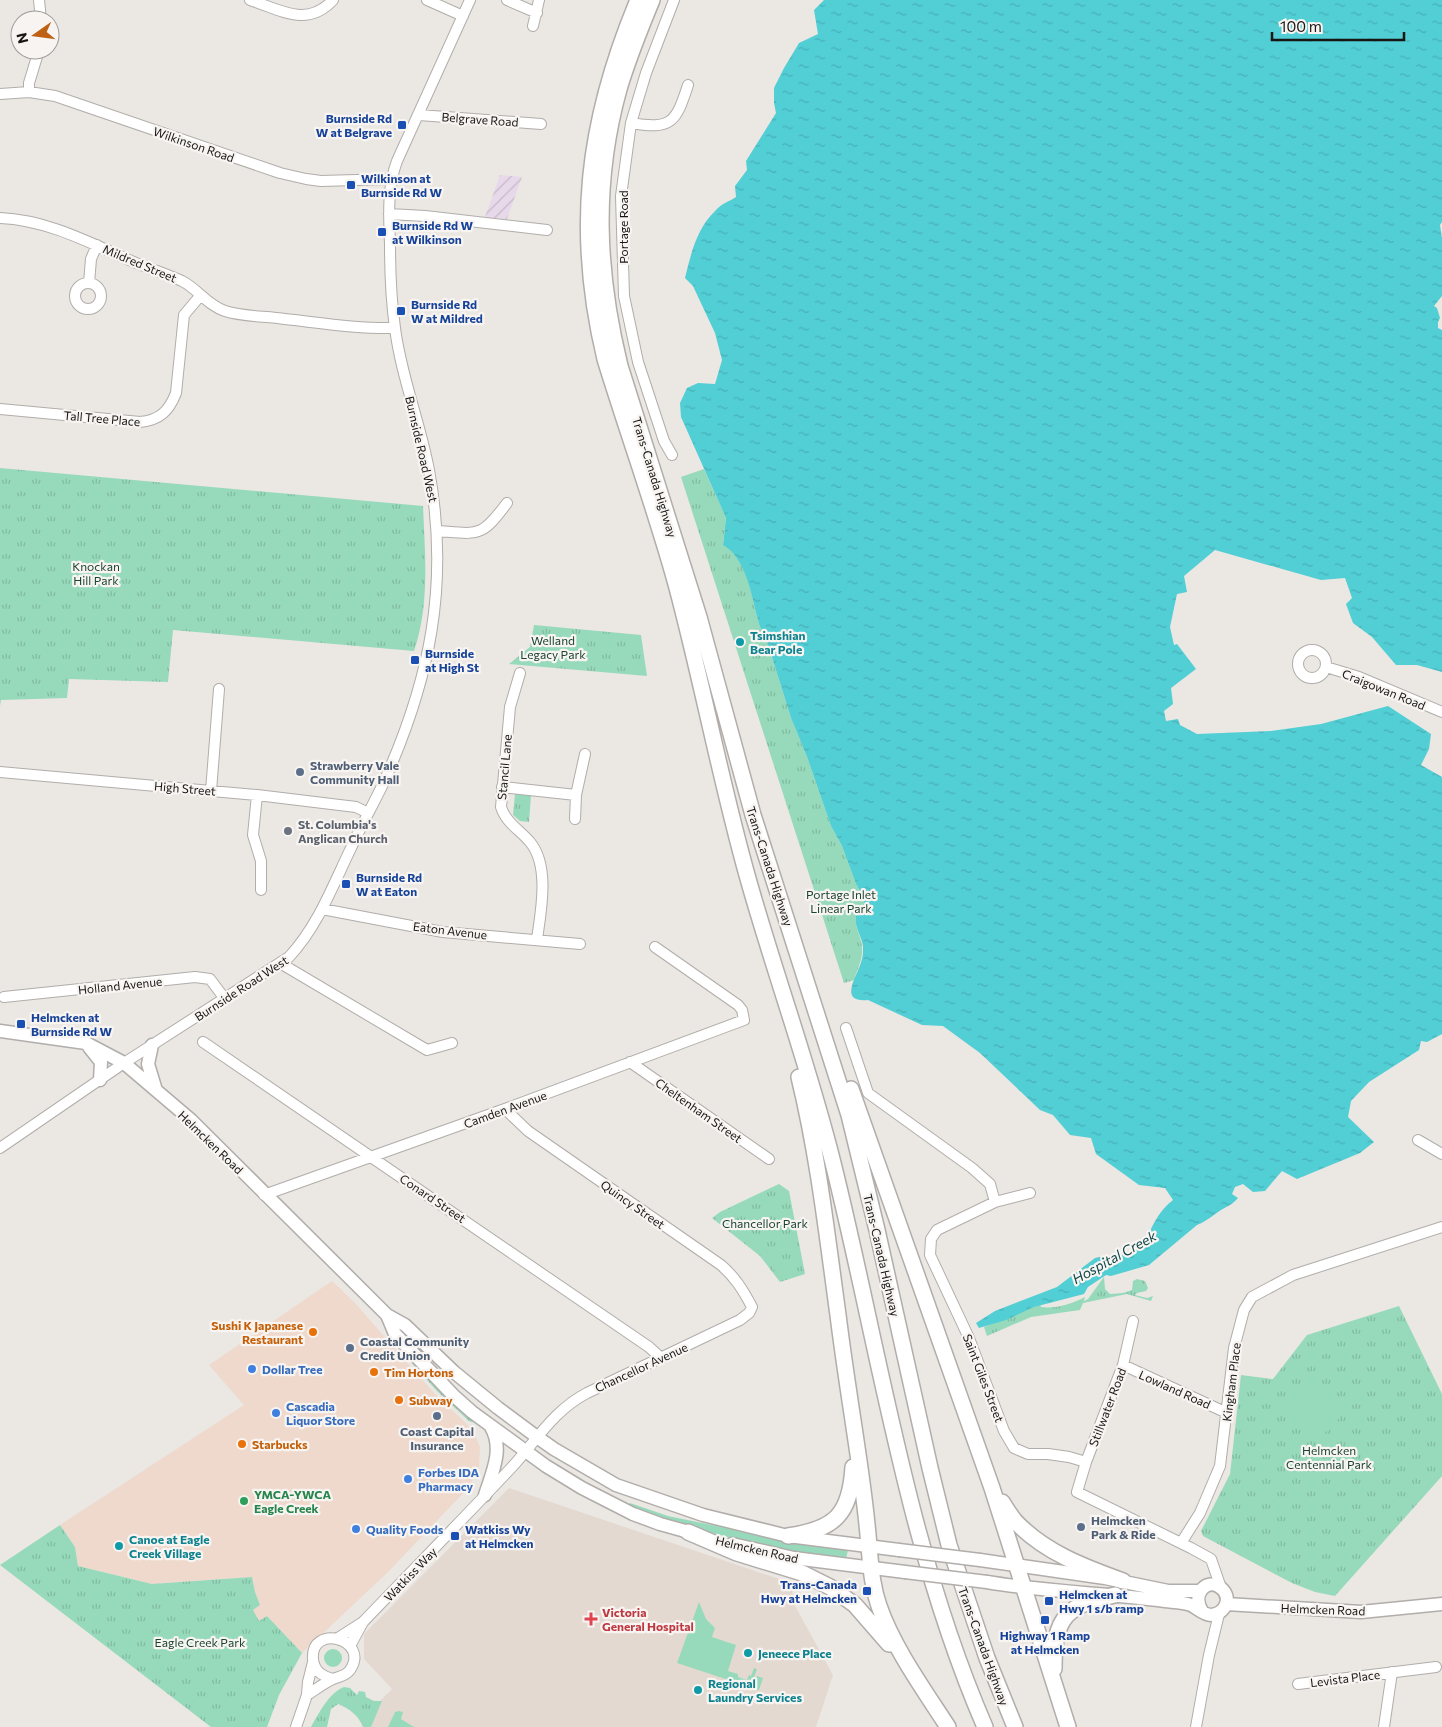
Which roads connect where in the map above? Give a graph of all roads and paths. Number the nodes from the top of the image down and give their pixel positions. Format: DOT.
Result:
graph roads {
  1 [pos="250,0"];
  2 [pos="333,0"];
  3 [pos="428,0"];
  4 [pos="470,0"];
  5 [pos="507,0"];
  6 [pos="540,0"];
  7 [pos="638,0"];
  8 [pos="652,0"];
  9 [pos="674,0"];
  10 [pos="537,13"];
  11 [pos="463,16"];
  12 [pos="533,26"];
  13 [pos="36,60"];
  14 [pos="688,85"];
  15 [pos="29,92"];
  16 [pos="0,94"];
  17 [pos="419,115"];
  18 [pos="631,123"];
  19 [pos="541,124"];
  20 [pos="391,179"];
  21 [pos="389,214"];
  22 [pos="0,218"];
  23 [pos="547,230"];
  24 [pos="97,245"];
  25 [pos="89,283"];
  26 [pos="200,296"];
  27 [pos="395,328"];
  28 [pos="0,409"];
  29 [pos="672,455"];
  30 [pos="507,503"];
  31 [pos="437,531"];
  32 [pos="1326,667"];
  33 [pos="520,673"];
  34 [pos="219,689"];
  35 [pos="1442,712"];
  36 [pos="585,754"];
  37 [pos="0,772"];
  38 [pos="502,787"];
  39 [pos="211,790"];
  40 [pos="257,795"];
  41 [pos="576,795"];
  42 [pos="368,813"];
  43 [pos="753,814"];
  44 [pos="575,820"];
  45 [pos="261,890"];
  46 [pos="751,890"];
  47 [pos="322,909"];
  48 [pos="537,939"];
  49 [pos="580,944"];
  50 [pos="656,947"];
  51 [pos="280,963"];
  52 [pos="4,996"];
  53 [pos="225,999"];
  54 [pos="846,1028"];
  55 [pos="0,1031"];
  56 [pos="203,1042"];
  57 [pos="86,1043"];
  58 [pos="452,1043"];
  59 [pos="152,1045"];
  60 [pos="630,1062"];
  61 [pos="124,1063"];
  62 [pos="100,1080"];
  63 [pos="156,1089"];
  64 [pos="505,1109"];
  65 [pos="1418,1140"];
  66 [pos="0,1148"];
  67 [pos="1442,1154"];
  68 [pos="370,1156"];
  69 [pos="769,1159"];
  70 [pos="1030,1193"];
  71 [pos="264,1195"];
  72 [pos="995,1202"];
  73 [pos="1442,1227"];
  74 [pos="752,1307"];
  75 [pos="387,1315"];
  76 [pos="1133,1321"];
  77 [pos="660,1358"];
  78 [pos="1123,1365"];
  79 [pos="850,1413"];
  80 [pos="1227,1413"];
  81 [pos="490,1425"];
  82 [pos="537,1437"];
  83 [pos="526,1451"];
  84 [pos="1086,1462"];
  85 [pos="992,1488"];
  86 [pos="485,1495"];
  87 [pos="688,1532"];
  88 [pos="788,1536"];
  89 [pos="1181,1543"];
  90 [pos="870,1547"];
  91 [pos="1018,1566"];
  92 [pos="870,1568"];
  93 [pos="1123,1581"];
  94 [pos="1025,1588"];
  95 [pos="1200,1592"];
  96 [pos="1115,1595"];
  97 [pos="1217,1602"];
  98 [pos="1442,1604"];
  99 [pos="363,1622"];
  100 [pos="338,1638"];
  101 [pos="350,1646"];
  102 [pos="313,1662"];
  103 [pos="1436,1667"];
  104 [pos="1392,1672"];
  105 [pos="333,1679"];
  106 [pos="918,1680"];
  107 [pos="1054,1683"];
  108 [pos="1298,1684"];
  109 [pos="307,1696"];
  110 [pos="296,1727"];
  111 [pos="948,1727"];
  112 [pos="986,1727"];
  113 [pos="1015,1727"];
  114 [pos="1068,1727"];
  115 [pos="1196,1727"];
  116 [pos="1384,1727"];
  1 -- 2 [label="street"];
  3 -- 11 [label="street"];
  4 -- 11 [label="street, Burnside Road West"];
  5 -- 10 [label="street"];
  6 -- 10 [label="street"];
  7 -- 46 [label="highway, Trans-Canada Highway"];
  8 -- 43 [label="highway, Trans-Canada Highway"];
  9 -- 18 [label="street, Portage Road"];
  10 -- 12 [label="street"];
  11 -- 17 [label="street, Burnside Road West"];
  13 -- 15 [label="street"];
  14 -- 18 [label="street"];
  15 -- 16 [label="street, Wilkinson Road"];
  15 -- 20 [label="street, Wilkinson Road"];
  17 -- 19 [label="street, Belgrave Road"];
  17 -- 20 [label="street, Burnside Road West"];
  18 -- 29 [label="street, Portage Road"];
  20 -- 21 [label="street, Burnside Road West"];
  21 -- 23 [label="street"];
  21 -- 27 [label="street, Burnside Road West"];
  22 -- 24 [label="street, Mildred Street"];
  24 -- 25 [label="street"];
  24 -- 26 [label="street, Mildred Street"];
  26 -- 27 [label="street, Mildred Street"];
  26 -- 28 [label="street, Tall Tree Place"];
  27 -- 31 [label="street, Burnside Road West"];
  30 -- 31 [label="street"];
  31 -- 42 [label="street, Burnside Road West"];
  32 -- 35 [label="street, Craigowan Road"];
  33 -- 38 [label="street, Stancil Lane"];
  34 -- 39 [label="street"];
  36 -- 41 [label="street"];
  37 -- 39 [label="street, High Street"];
  38 -- 41 [label="street"];
  38 -- 48 [label="street, Stancil Lane"];
  39 -- 40 [label="street, High Street"];
  40 -- 42 [label="street, High Street"];
  40 -- 45 [label="street"];
  41 -- 44 [label="street"];
  42 -- 47 [label="street, Burnside Road West"];
  43 -- 85 [label="highway"];
  43 -- 113 [label="highway, Trans-Canada Highway"];
  46 -- 79 [label="highway"];
  46 -- 112 [label="highway, Trans-Canada Highway"];
  47 -- 48 [label="street, Eaton Avenue"];
  47 -- 51 [label="street, Burnside Road West"];
  48 -- 49 [label="street, Eaton Avenue"];
  50 -- 60 [label="street, Camden Avenue"];
  51 -- 53 [label="street, Burnside Road West"];
  51 -- 58 [label="street"];
  52 -- 53 [label="street, Holland Avenue"];
  53 -- 59 [label="street, Burnside Road West"];
  54 -- 72 [label="street"];
  55 -- 57 [label="main road, Helmcken Road"];
  56 -- 68 [label="street, Conard Street"];
  57 -- 61 [label="main road, Helmcken Road"];
  57 -- 62 [label="main road"];
  59 -- 61 [label="street, Burnside Road West"];
  59 -- 63 [label="main road"];
  60 -- 64 [label="street, Camden Avenue"];
  60 -- 69 [label="street, Cheltenham Street"];
  61 -- 62 [label="street, Burnside Road West"];
  61 -- 63 [label="main road, Helmcken Road"];
  62 -- 66 [label="street, Burnside Road West"];
  63 -- 71 [label="main road, Helmcken Road"];
  64 -- 68 [label="street, Camden Avenue"];
  64 -- 74 [label="street, Quincy Street"];
  65 -- 67 [label="street"];
  68 -- 71 [label="street, Camden Avenue"];
  68 -- 77 [label="street, Conard Street"];
  70 -- 72 [label="street"];
  71 -- 75 [label="main road, Helmcken Road"];
  72 -- 84 [label="street, Saint Giles Street"];
  73 -- 80 [label="street, Kingham Place"];
  74 -- 77 [label="street, Chancellor Avenue"];
  75 -- 81 [label="main road, Helmcken Road"];
  75 -- 82 [label="main road, Helmcken Road"];
  76 -- 78 [label="street, Stillwater Road"];
  77 -- 82 [label="street, Chancellor Avenue"];
  78 -- 80 [label="street, Lowland Road"];
  78 -- 84 [label="street, Stillwater Road"];
  79 -- 88 [label="highway"];
  79 -- 90 [label="highway"];
  80 -- 89 [label="street, Kingham Place"];
  81 -- 83 [label="main road, Helmcken Road"];
  81 -- 86 [label="main road"];
  82 -- 83 [label="street, Watkiss Way"];
  82 -- 88 [label="main road, Helmcken Road"];
  83 -- 86 [label="street, Watkiss Way"];
  83 -- 87 [label="main road, Helmcken Road"];
  84 -- 89 [label="street, Stillwater Road"];
  85 -- 91 [label="highway"];
  85 -- 93 [label="highway"];
  86 -- 99 [label="street, Watkiss Way"];
  87 -- 92 [label="main road, Helmcken Road"];
  87 -- 106 [label="highway"];
  88 -- 90 [label="main road, Helmcken Road"];
  89 -- 97 [label="street"];
  90 -- 91 [label="main road, Helmcken Road, bridge"];
  90 -- 92 [label="highway"];
  91 -- 93 [label="main road, Helmcken Road"];
  91 -- 94 [label="highway"];
  92 -- 94 [label="main road, Helmcken Road, bridge"];
  92 -- 106 [label="highway"];
  93 -- 95 [label="main road, Helmcken Road"];
  94 -- 96 [label="main road, Helmcken Road"];
  94 -- 107 [label="highway"];
  95 -- 97 [label="main road"];
  95 -- 97 [label="main road"];
  96 -- 97 [label="main road, Helmcken Road"];
  96 -- 107 [label="highway"];
  97 -- 98 [label="main road, Helmcken Road"];
  97 -- 115 [label="street"];
  99 -- 100 [label="street, Watkiss Way"];
  99 -- 101 [label="street, Watkiss Way"];
  100 -- 101 [label="street"];
  100 -- 102 [label="street"];
  101 -- 105 [label="street"];
  102 -- 105 [label="street"];
  102 -- 109 [label="street"];
  103 -- 104 [label="street, Levista Place"];
  104 -- 108 [label="street, Levista Place"];
  104 -- 116 [label="street, Levista Place"];
  105 -- 109 [label="street"];
  106 -- 111 [label="highway"];
  107 -- 114 [label="highway"];
  109 -- 110 [label="street"];
}
